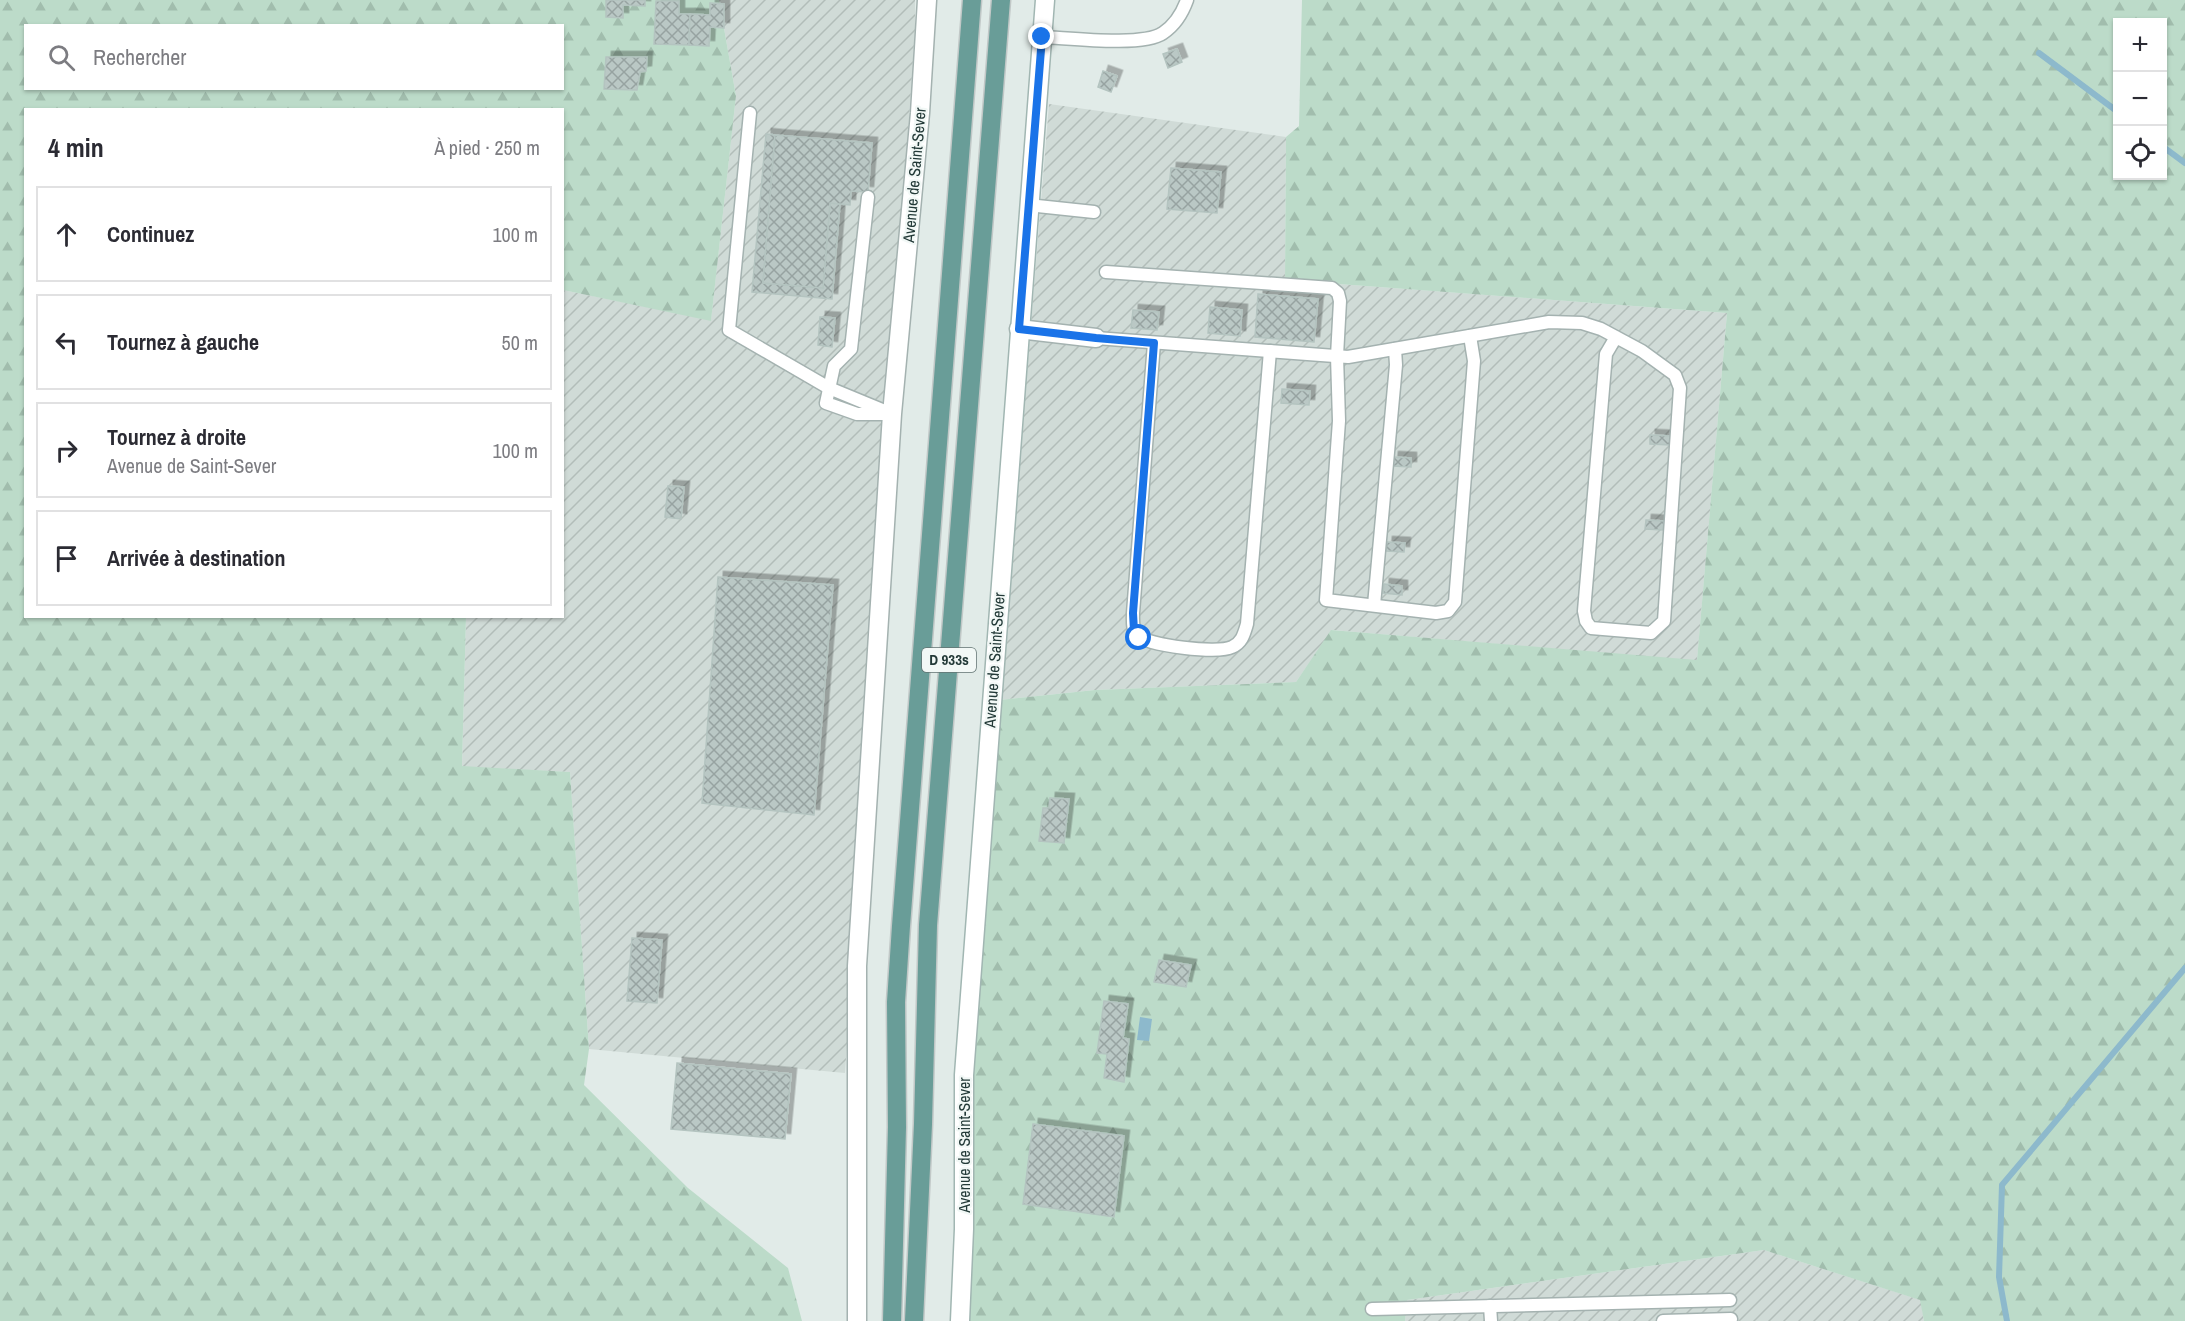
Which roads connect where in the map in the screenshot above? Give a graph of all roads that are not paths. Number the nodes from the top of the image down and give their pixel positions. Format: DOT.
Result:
graph roads {
  1 [pos="927,0"];
  2 [pos="972,0"];
  3 [pos="1001,0"];
  4 [pos="1045,0"];
  5 [pos="1187,0"];
  6 [pos="1042,37"];
  7 [pos="750,113"];
  8 [pos="868,197"];
  9 [pos="1028,205"];
  10 [pos="1094,212"];
  11 [pos="1106,272"];
  12 [pos="1019,329"];
  13 [pos="1470,336"];
  14 [pos="1616,337"];
  15 [pos="1096,338"];
  16 [pos="1154,343"];
  17 [pos="1395,349"];
  18 [pos="1270,351"];
  19 [pos="1337,356"];
  20 [pos="829,388"];
  21 [pos="892,414"];
  22 [pos="1374,605"];
  23 [pos="1730,1300"];
  24 [pos="1490,1306"];
  25 [pos="1372,1309"];
  26 [pos="1731,1319"];
  27 [pos="857,1321"];
  28 [pos="892,1321"];
  29 [pos="914,1321"];
  30 [pos="960,1321"];
  31 [pos="1491,1321"];
  32 [pos="1663,1321"];
  1 -- 21 [label="street, Avenue de Saint-Sever"];
  2 -- 28 [label="main road, D 933s"];
  3 -- 29 [label="main road, D 933s"];
  4 -- 6 [label="street, Avenue de Saint-Sever"];
  5 -- 6 [label="lane"];
  6 -- 9 [label="street, Avenue de Saint-Sever"];
  7 -- 20 [label="lane"];
  8 -- 20 [label="lane"];
  9 -- 10 [label="lane"];
  9 -- 12 [label="street, Avenue de Saint-Sever"];
  11 -- 19 [label="lane"];
  12 -- 15 [label="street"];
  12 -- 30 [label="street, Avenue de Saint-Sever"];
  13 -- 14 [label="lane"];
  13 -- 17 [label="lane"];
  13 -- 22 [label="lane"];
  14 -- 14 [label="lane"];
  15 -- 16 [label="lane"];
  16 -- 18 [label="lane"];
  16 -- 18 [label="lane"];
  17 -- 19 [label="lane"];
  17 -- 22 [label="lane"];
  18 -- 19 [label="lane"];
  19 -- 22 [label="lane"];
  20 -- 21 [label="lane"];
  21 -- 27 [label="street, Avenue de Saint-Sever"];
  23 -- 24 [label="lane"];
  24 -- 25 [label="lane"];
  24 -- 31 [label="lane"];
  26 -- 32 [label="lane"];
}
